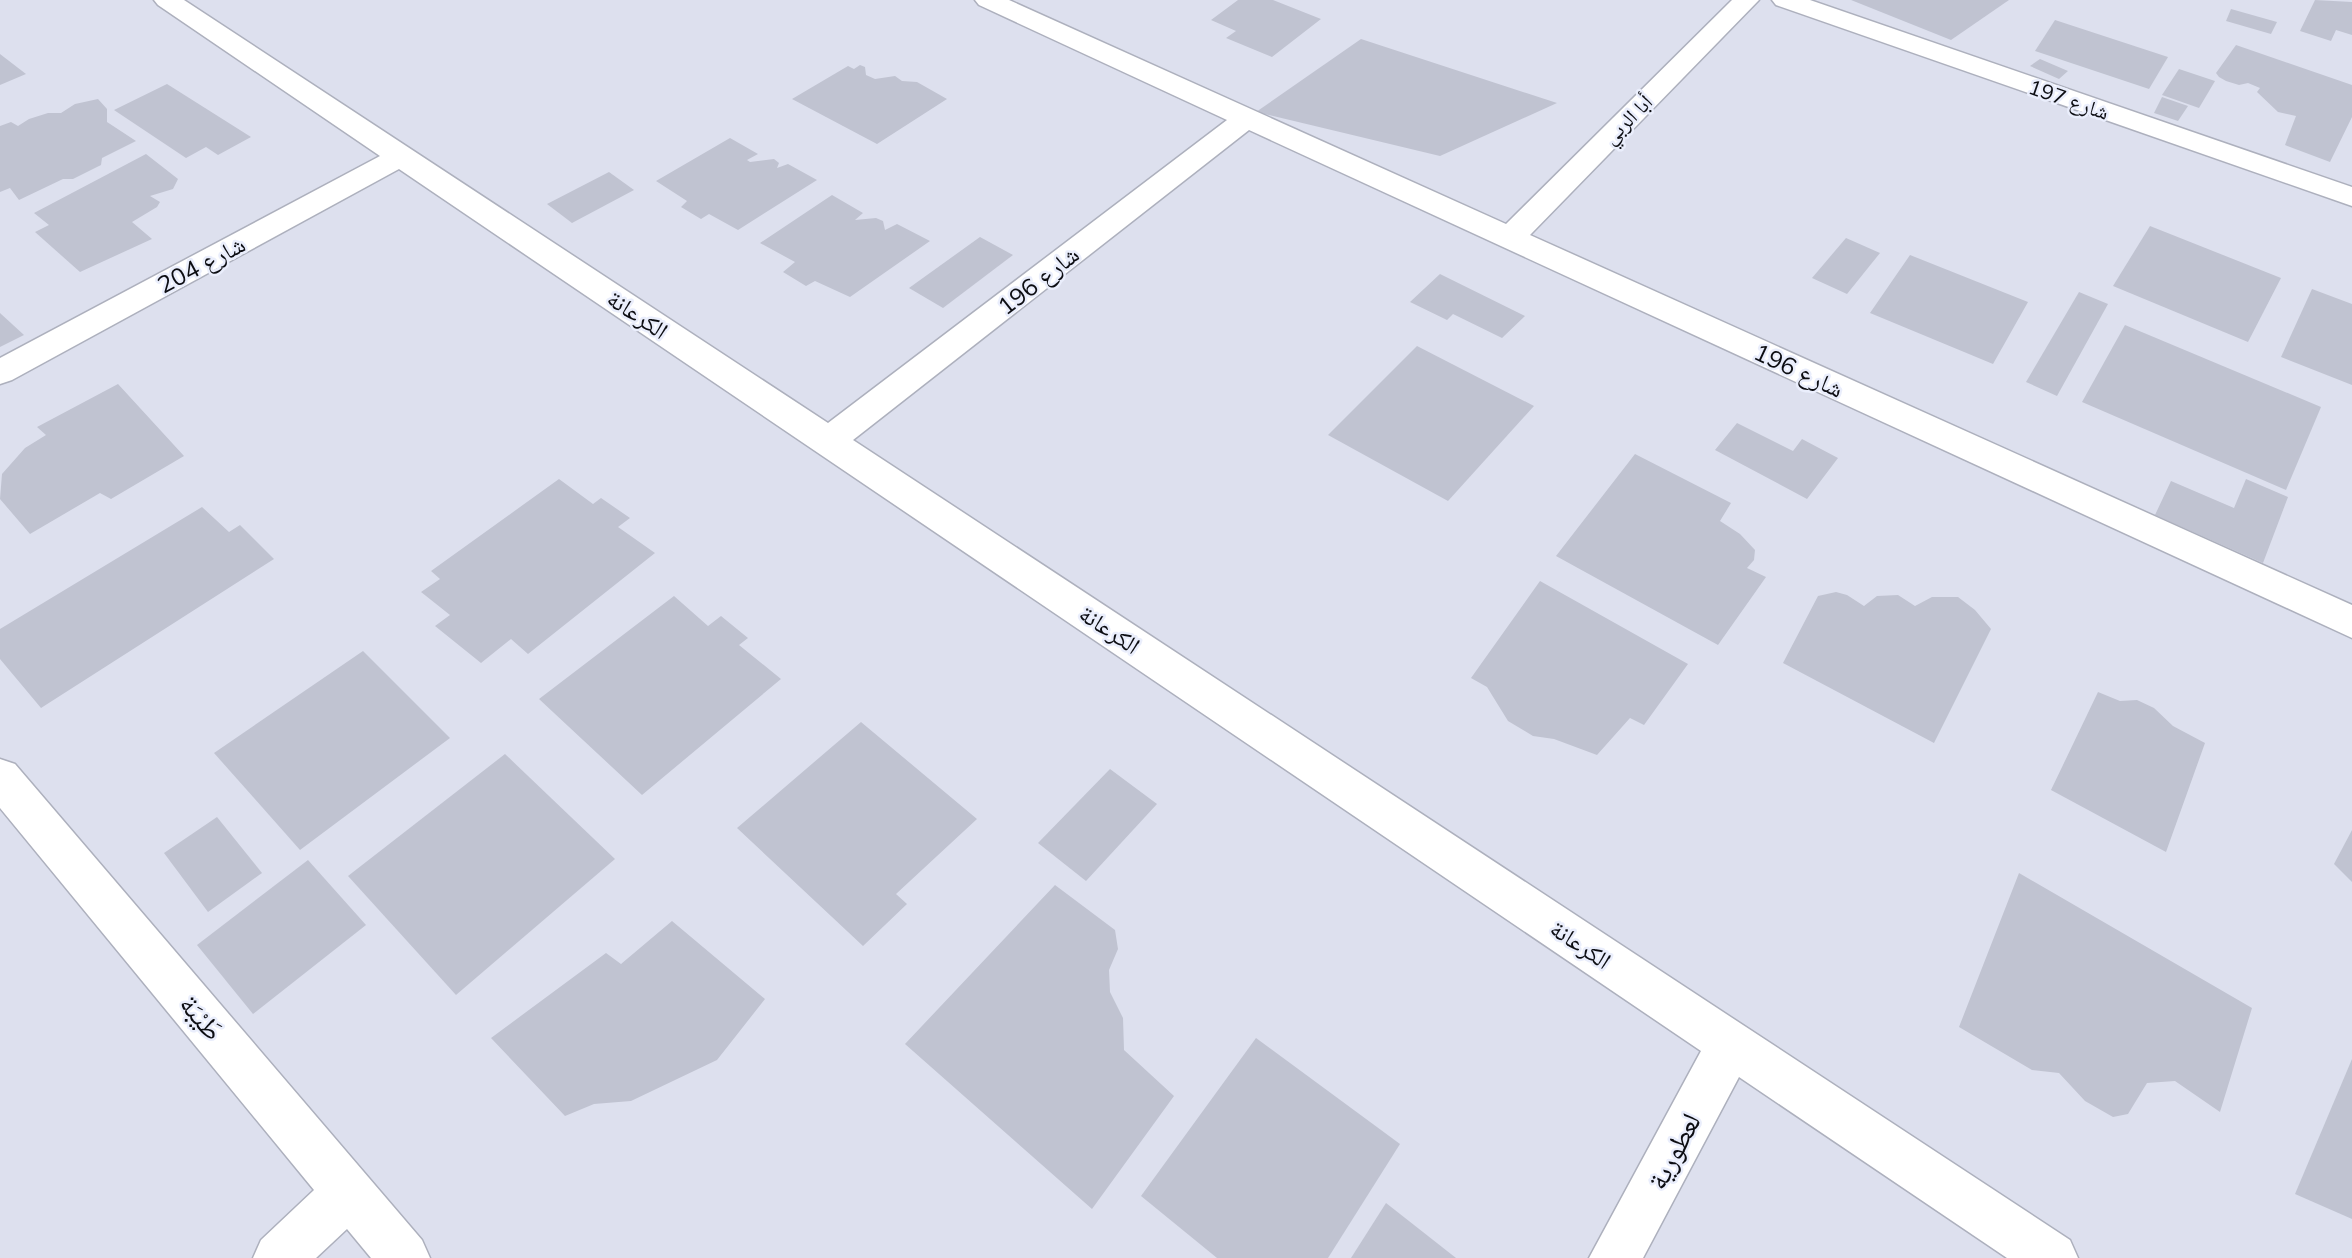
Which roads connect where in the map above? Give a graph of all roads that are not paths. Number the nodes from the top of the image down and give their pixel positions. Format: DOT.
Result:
graph roads {
  1 [pos="167,0"];
  2 [pos="988,0"];
  3 [pos="1053,0"];
  4 [pos="1746,0"];
  5 [pos="1785,0"];
  6 [pos="1026,17"];
  7 [pos="1247,118"];
  8 [pos="401,156"];
  9 [pos="2352,198"];
  10 [pos="1509,238"];
  11 [pos="0,372"];
  12 [pos="828,441"];
  13 [pos="2352,622"];
  14 [pos="0,777"];
  15 [pos="1731,1044"];
  16 [pos="349,1192"];
  17 [pos="279,1258"];
  18 [pos="404,1258"];
  19 [pos="1615,1258"];
  20 [pos="2052,1258"];
  1 -- 8 [label="street, الكرعانة"];
  2 -- 6 [label="street, شارع 196"];
  3 -- 6 [label="street"];
  4 -- 10 [label="street, أبا الربي"];
  5 -- 9 [label="street, شارع 197"];
  6 -- 7 [label="street, شارع 196"];
  7 -- 10 [label="street, شارع 196"];
  7 -- 12 [label="street, شارع 196"];
  8 -- 11 [label="street, شارع 204"];
  8 -- 12 [label="street, الكرعانة"];
  10 -- 13 [label="street, شارع 196"];
  12 -- 15 [label="street, الكرعانة"];
  14 -- 16 [label="street, طَيْبَة"];
  15 -- 19 [label="street, لعطورية"];
  15 -- 20 [label="street, الكرعانة"];
  16 -- 17 [label="street"];
  16 -- 18 [label="street, طَيْبَة"];
}
